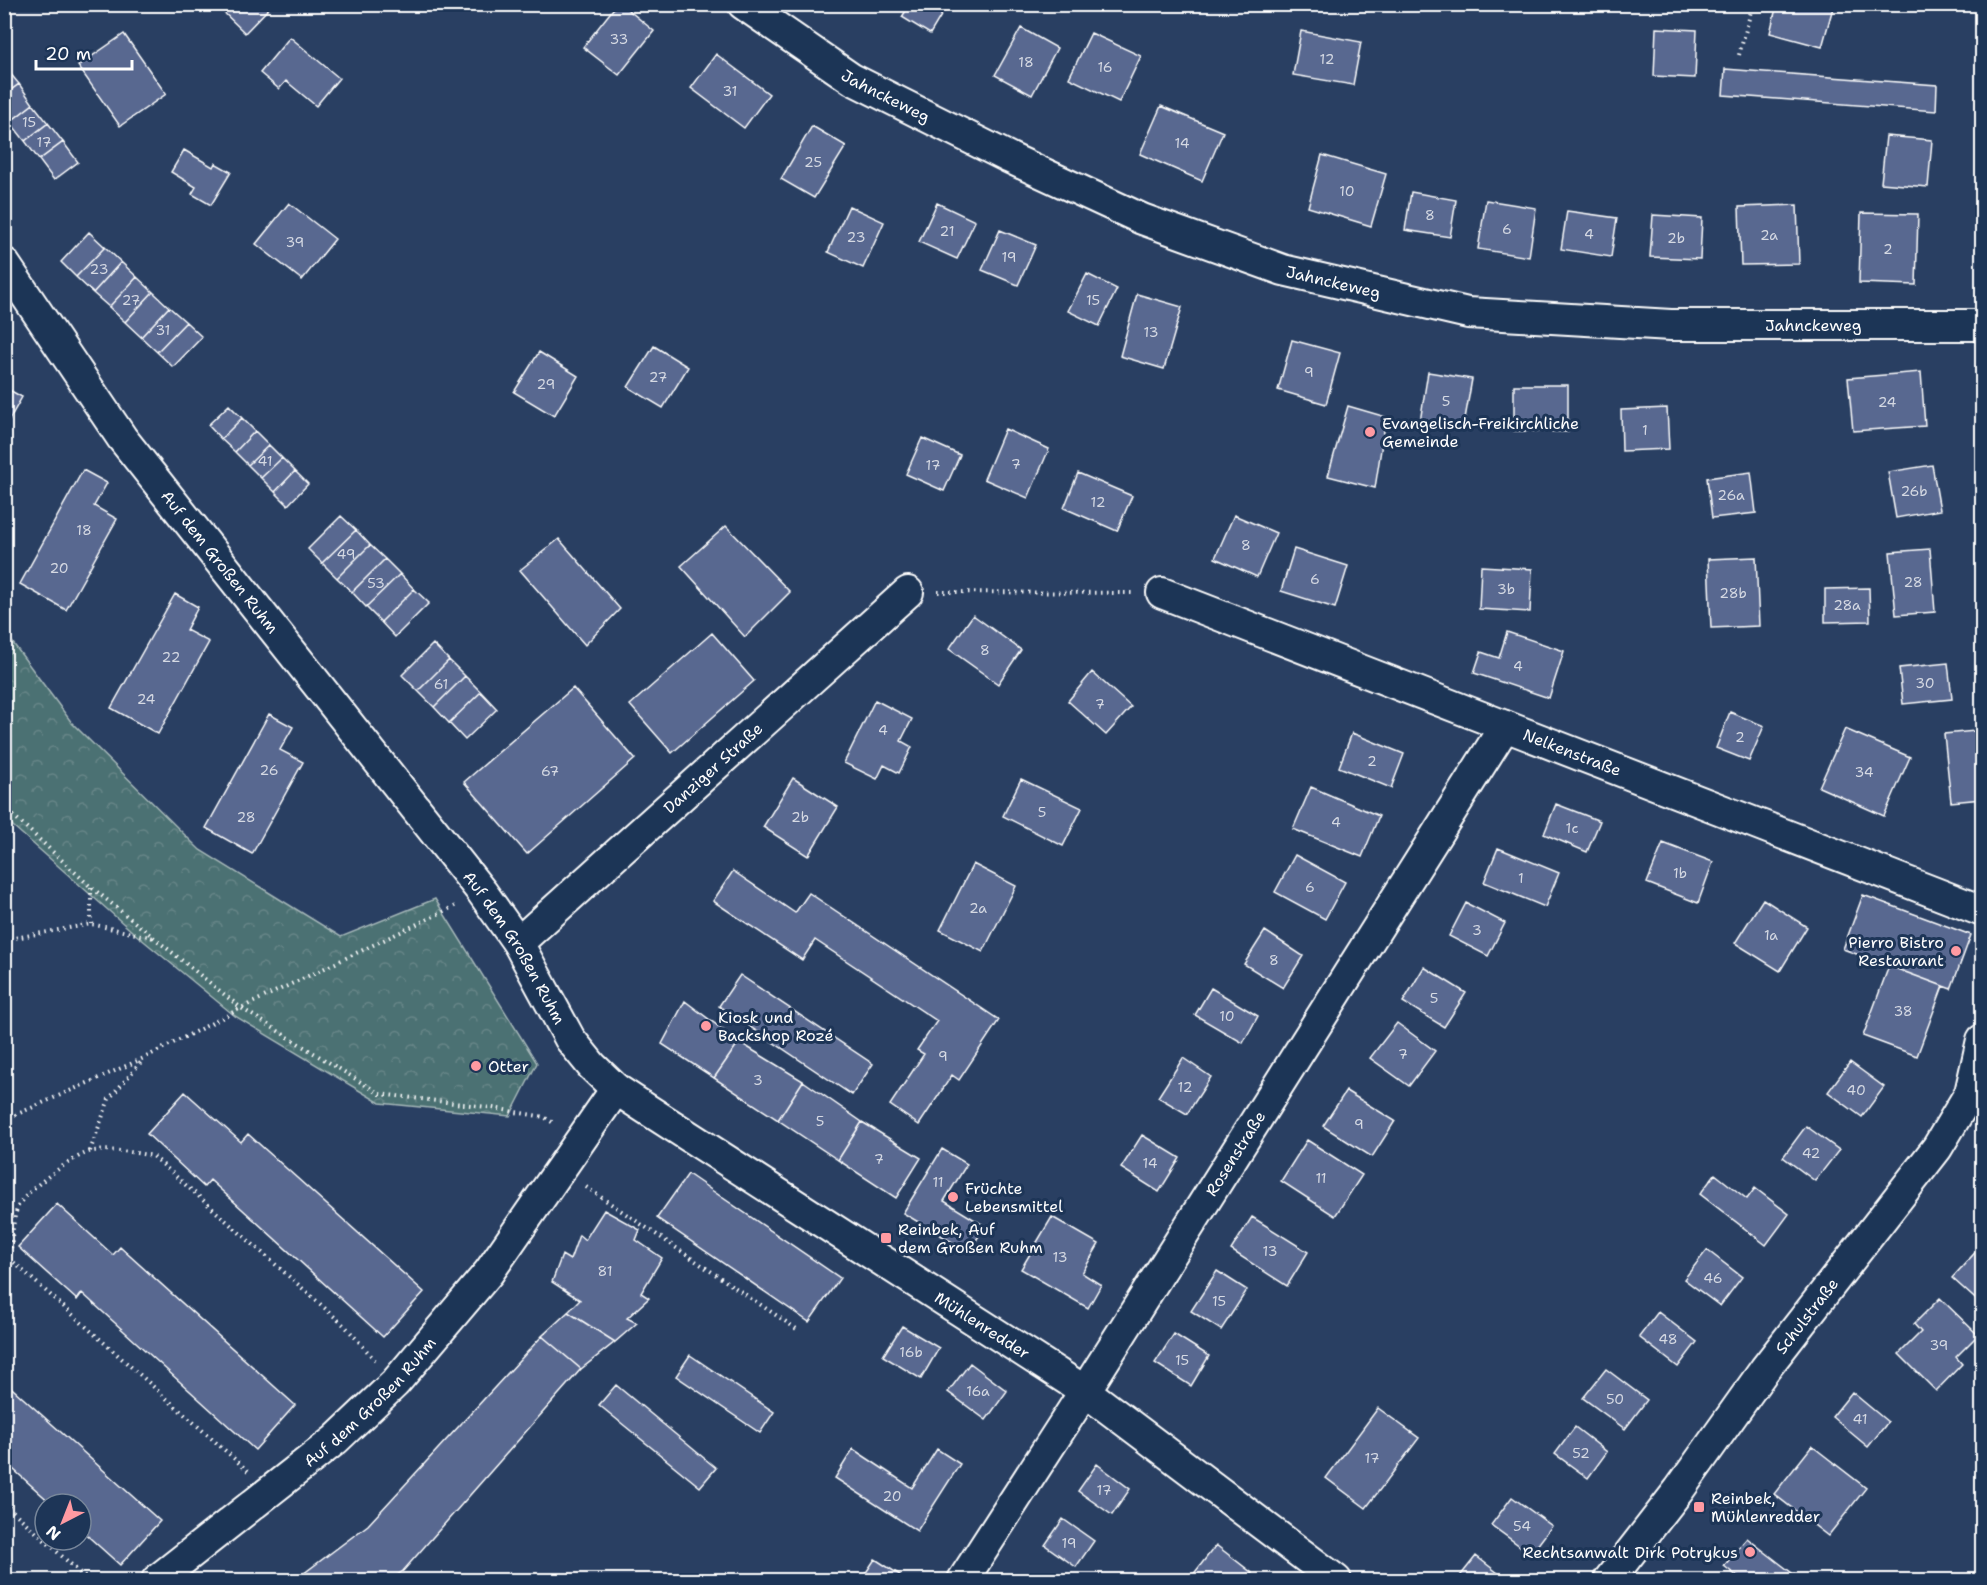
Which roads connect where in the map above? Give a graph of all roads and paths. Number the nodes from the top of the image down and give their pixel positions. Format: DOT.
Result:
graph roads {
  1 [pos="743,4"];
  2 [pos="1753,4"];
  3 [pos="1739,56"];
  4 [pos="4,263"];
  5 [pos="1983,325"];
  6 [pos="908,592"];
  7 [pos="1162,593"];
  8 [pos="1505,726"];
  9 [pos="4,807"];
  10 [pos="91,887"];
  11 [pos="483,892"];
  12 [pos="1983,911"];
  13 [pos="91,924"];
  14 [pos="155,939"];
  15 [pos="4,940"];
  16 [pos="518,943"];
  17 [pos="241,1008"];
  18 [pos="1983,1040"];
  19 [pos="144,1058"];
  20 [pos="616,1089"];
  21 [pos="4,1120"];
  22 [pos="582,1140"];
  23 [pos="90,1151"];
  24 [pos="561,1169"];
  25 [pos="7,1259"];
  26 [pos="798,1330"];
  27 [pos="395,1383"];
  28 [pos="1085,1391"];
  29 [pos="271,1492"];
  30 [pos="4,1503"];
  31 [pos="88,1581"];
  32 [pos="156,1581"];
  33 [pos="963,1581"];
  34 [pos="1335,1581"];
  35 [pos="1609,1581"];
  1 -- 5 [label="street, Jahnckeweg"];
  2 -- 3 [label="path"];
  4 -- 11 [label="street, Auf dem Großen Ruhm"];
  6 -- 7 [label="path"];
  6 -- 16 [label="street, Danziger Straße"];
  7 -- 8 [label="street, Nelkenstraße"];
  8 -- 12 [label="street, Nelkenstraße"];
  8 -- 28 [label="street, Rosenstraße"];
  9 -- 10 [label="path"];
  10 -- 13 [label="path"];
  10 -- 14 [label="path"];
  11 -- 16 [label="street, Auf dem Großen Ruhm"];
  11 -- 17 [label="path"];
  13 -- 14 [label="path"];
  13 -- 15 [label="path"];
  14 -- 17 [label="path"];
  16 -- 20 [label="street, Auf dem Großen Ruhm"];
  17 -- 19 [label="path"];
  17 -- 22 [label="path"];
  18 -- 35 [label="street, Schulstraße"];
  19 -- 21 [label="path"];
  19 -- 23 [label="path"];
  20 -- 22 [label="street, Auf dem Großen Ruhm"];
  20 -- 28 [label="street, Mühlenredder"];
  22 -- 24 [label="street, Auf dem Großen Ruhm"];
  23 -- 25 [label="path"];
  23 -- 27 [label="path"];
  24 -- 26 [label="path"];
  24 -- 27 [label="street, Auf dem Großen Ruhm"];
  25 -- 29 [label="path"];
  27 -- 29 [label="street, Auf dem Großen Ruhm"];
  28 -- 33 [label="street, Rosenstraße"];
  28 -- 34 [label="street, Mühlenredder"];
  29 -- 32 [label="street, Auf dem Großen Ruhm"];
  30 -- 31 [label="path"];
}
